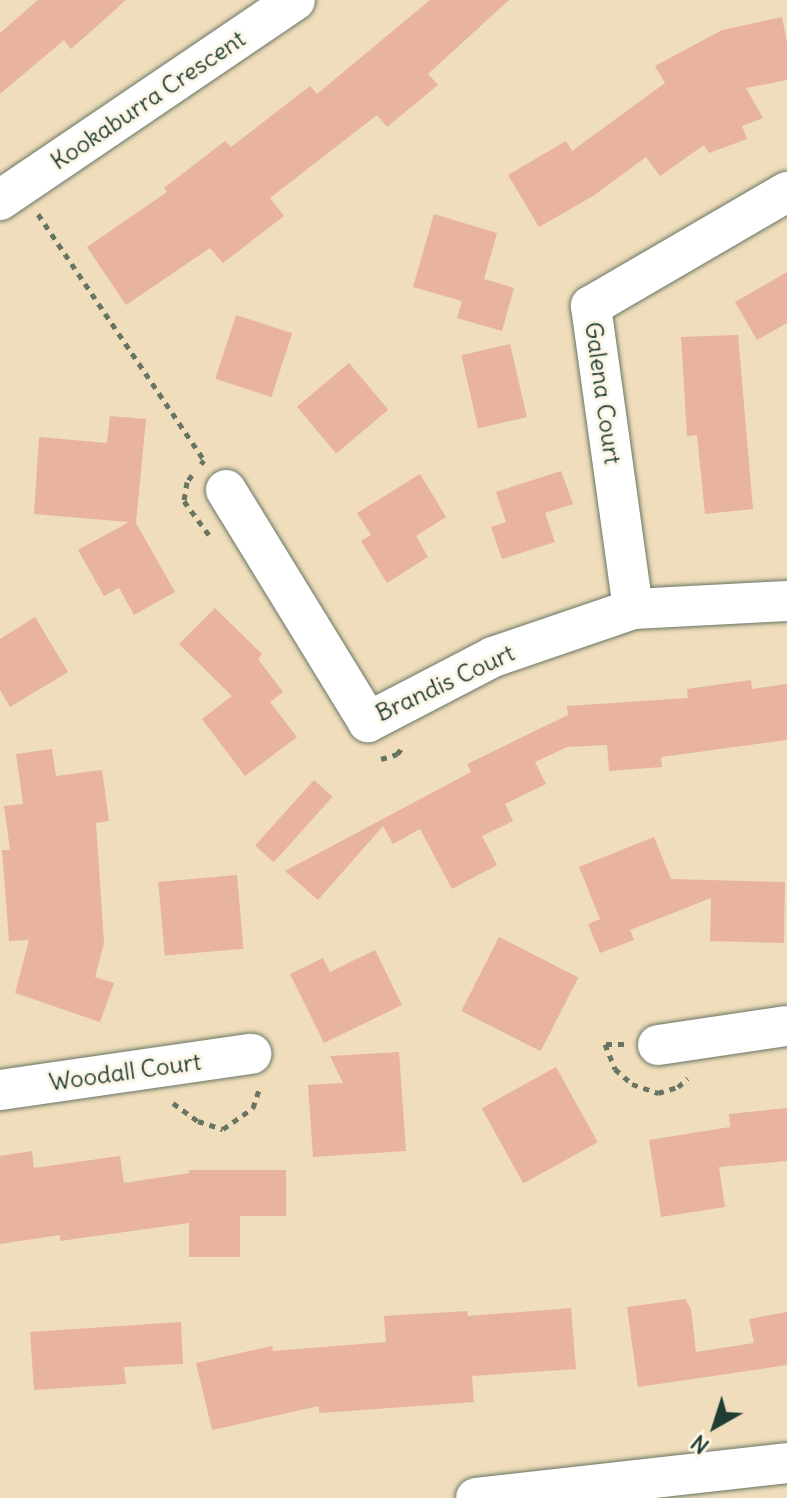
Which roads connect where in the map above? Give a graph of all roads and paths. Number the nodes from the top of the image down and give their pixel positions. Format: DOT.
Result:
graph roads {
  1 [pos="295,0"];
  2 [pos="787,192"];
  3 [pos="10,194"];
  4 [pos="226,490"];
  5 [pos="213,538"];
  6 [pos="787,601"];
  7 [pos="633,609"];
  8 [pos="410,739"];
  9 [pos="367,755"];
  10 [pos="787,1026"];
  11 [pos="658,1045"];
  12 [pos="251,1054"];
  13 [pos="0,1090"];
  14 [pos="787,1463"];
  15 [pos="476,1498"];
  1 -- 3 [label="street, Kookaburra Crescent"];
  2 -- 7 [label="street, Galena Court"];
  3 -- 5 [label="path"];
  4 -- 7 [label="street, Brandis Court"];
  6 -- 7 [label="street, Brandis Court"];
  8 -- 9 [label="path"];
  10 -- 11 [label="street"];
  12 -- 13 [label="street, Woodall Court"];
  14 -- 15 [label="street"];
}
